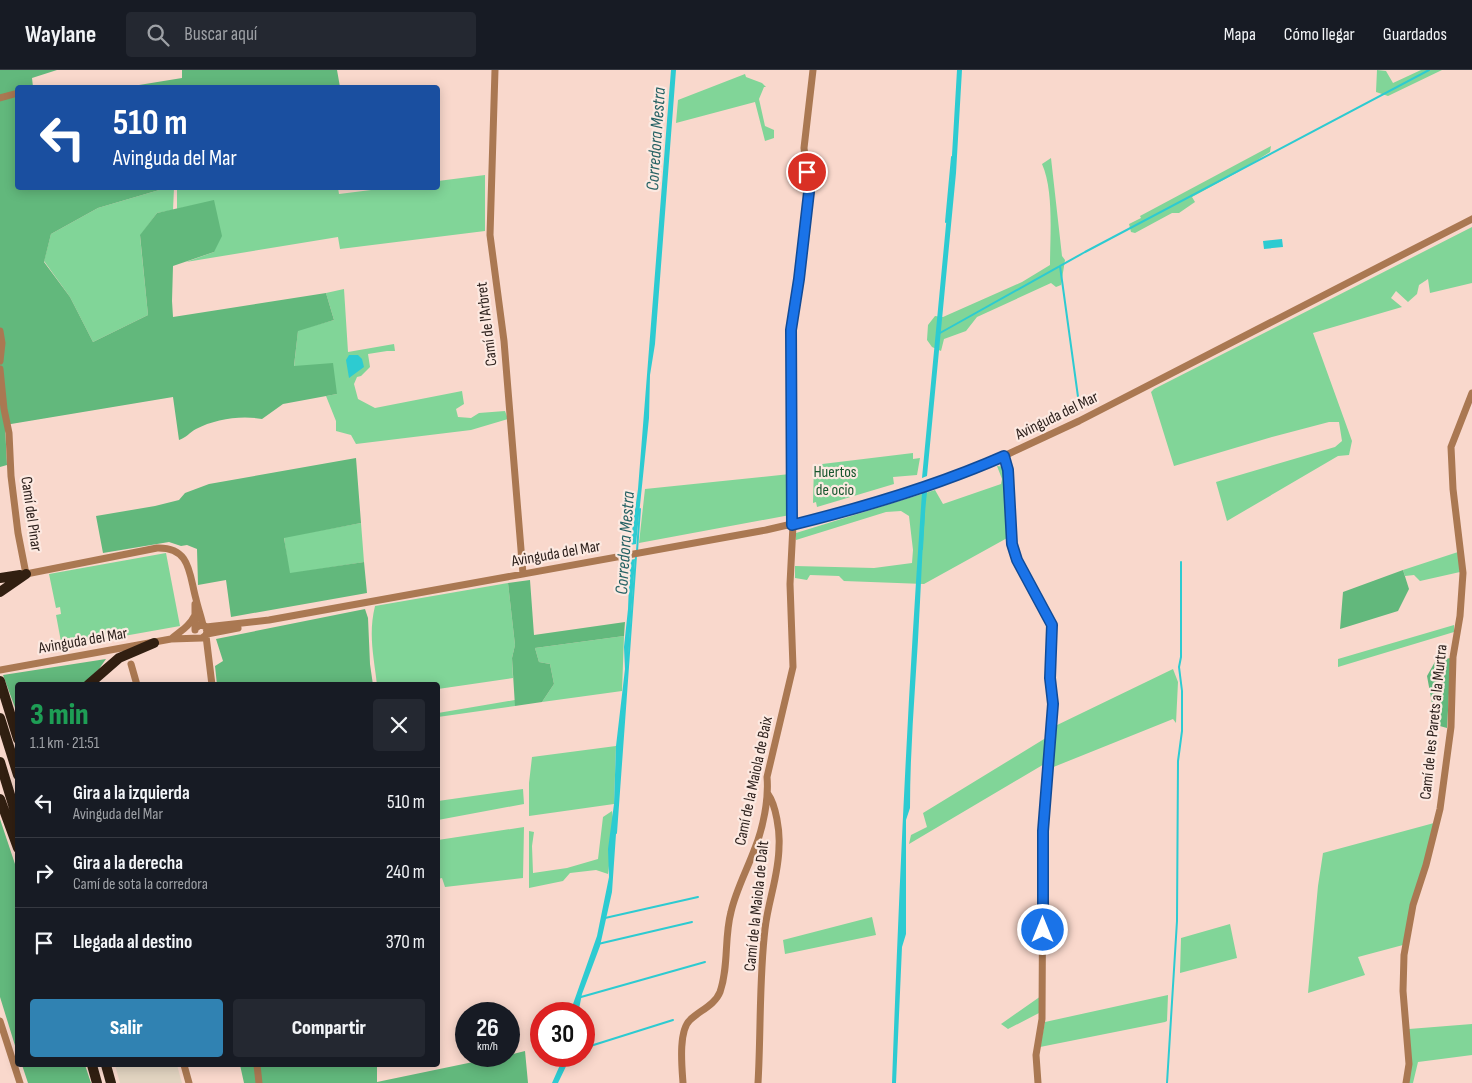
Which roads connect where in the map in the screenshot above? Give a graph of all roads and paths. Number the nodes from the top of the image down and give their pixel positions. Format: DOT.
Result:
graph roads {
  1 [pos="494,70"];
  2 [pos="813,70"];
  3 [pos="15,94"];
  4 [pos="0,98"];
  5 [pos="1472,219"];
  6 [pos="0,331"];
  7 [pos="0,361"];
  8 [pos="0,369"];
  9 [pos="1472,393"];
  10 [pos="1471,401"];
  11 [pos="1004,456"];
  12 [pos="792,525"];
  13 [pos="26,574"];
  14 [pos="523,574"];
  15 [pos="0,578"];
  16 [pos="0,592"];
  17 [pos="196,599"];
  18 [pos="195,615"];
  19 [pos="202,631"];
  20 [pos="171,639"];
  21 [pos="154,642"];
  22 [pos="131,664"];
  23 [pos="0,670"];
  24 [pos="0,681"];
  25 [pos="91,682"];
  26 [pos="136,682"];
  27 [pos="211,682"];
  28 [pos="0,718"];
  29 [pos="15,729"];
  30 [pos="0,762"];
  31 [pos="15,766"];
  32 [pos="768,794"];
  33 [pos="0,798"];
  34 [pos="15,810"];
  35 [pos="15,840"];
  36 [pos="0,1021"];
  37 [pos="93,1067"];
  38 [pos="108,1067"];
  39 [pos="185,1067"];
  40 [pos="256,1067"];
  41 [pos="20,1083"];
  42 [pos="98,1083"];
  43 [pos="112,1083"];
  44 [pos="189,1083"];
  45 [pos="259,1083"];
  46 [pos="683,1083"];
  47 [pos="758,1083"];
  48 [pos="1038,1083"];
  49 [pos="1406,1083"];
  1 -- 14 [label="street, Camí de l'Arbret"];
  2 -- 12 [label="street, Camí de la Maiola de Baix"];
  3 -- 4 [label="street"];
  5 -- 11 [label="street, Avinguda del Mar"];
  6 -- 7 [label="street"];
  8 -- 13 [label="street, Camí del Pinar"];
  9 -- 10 [label="street, Camí de les Parets a la Murtra"];
  10 -- 49 [label="street, Camí de les Parets a la Murtra"];
  11 -- 12 [label="street, Avinguda del Mar"];
  11 -- 48 [label="street"];
  12 -- 14 [label="street, Avinguda del Mar"];
  12 -- 32 [label="street, Camí de la Maiola de Baix"];
  13 -- 15 [label="highway"];
  13 -- 16 [label="highway"];
  13 -- 17 [label="street"];
  14 -- 19 [label="street, Avinguda del Mar"];
  17 -- 18 [label="street"];
  17 -- 19 [label="street"];
  18 -- 19 [label="street"];
  18 -- 20 [label="street"];
  19 -- 20 [label="street, Avinguda del Mar"];
  19 -- 27 [label="street"];
  20 -- 21 [label="street, Avinguda del Mar"];
  21 -- 23 [label="street, Avinguda del Mar"];
  21 -- 25 [label="highway"];
  22 -- 26 [label="street"];
  24 -- 29 [label="highway"];
  28 -- 31 [label="highway"];
  30 -- 34 [label="highway"];
  32 -- 46 [label="street, Camí de la Maiola de Baix"];
  32 -- 47 [label="street, Camí de la Maiola de Dalt"];
  33 -- 35 [label="highway"];
  36 -- 41 [label="street"];
  37 -- 42 [label="highway"];
  38 -- 43 [label="highway"];
  39 -- 44 [label="street"];
  40 -- 45 [label="street"];
}
